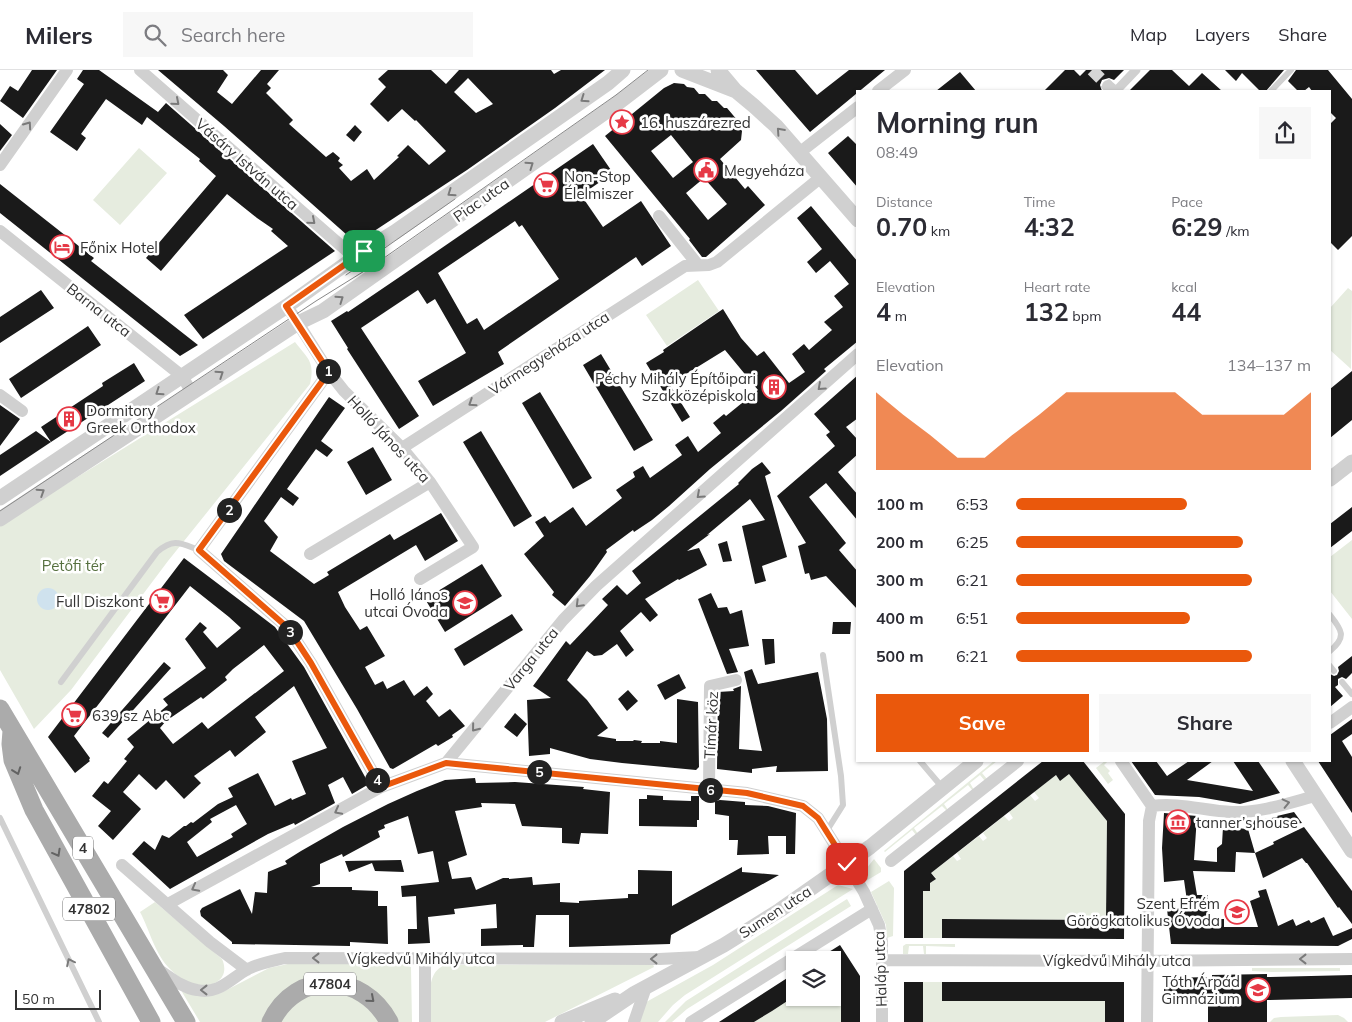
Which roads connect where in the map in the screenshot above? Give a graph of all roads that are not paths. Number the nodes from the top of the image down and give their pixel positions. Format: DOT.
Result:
graph roads {
  1 [pos="67,70"];
  2 [pos="140,70"];
  3 [pos="623,70"];
  4 [pos="661,70"];
  5 [pos="682,70"];
  6 [pos="718,70"];
  7 [pos="905,70"];
  8 [pos="1136,70"];
  9 [pos="1291,70"];
  10 [pos="1112,89"];
  11 [pos="879,90"];
  12 [pos="1273,90"];
  13 [pos="736,91"];
  14 [pos="620,101"];
  15 [pos="856,109"];
  16 [pos="799,153"];
  17 [pos="0,165"];
  18 [pos="820,178"];
  19 [pos="659,216"];
  20 [pos="856,218"];
  21 [pos="0,231"];
  22 [pos="354,257"];
  23 [pos="698,265"];
  24 [pos="286,306"];
  25 [pos="298,323"];
  26 [pos="856,356"];
  27 [pos="329,372"];
  28 [pos="182,376"];
  29 [pos="192,393"];
  30 [pos="0,395"];
  31 [pos="22,411"];
  32 [pos="402,448"];
  33 [pos="1352,462"];
  34 [pos="1331,478"];
  35 [pos="430,482"];
  36 [pos="0,498"];
  37 [pos="0,519"];
  38 [pos="199,550"];
  39 [pos="310,554"];
  40 [pos="420,579"];
  41 [pos="1331,616"];
  42 [pos="1331,650"];
  43 [pos="823,655"];
  44 [pos="736,680"];
  45 [pos="61,682"];
  46 [pos="1342,682"];
  47 [pos="1352,694"];
  48 [pos="1352,707"];
  49 [pos="0,709"];
  50 [pos="1331,722"];
  51 [pos="6,733"];
  52 [pos="921,762"];
  53 [pos="975,762"];
  54 [pos="1017,762"];
  55 [pos="1122,762"];
  56 [pos="1293,762"];
  57 [pos="446,763"];
  58 [pos="381,787"];
  59 [pos="942,788"];
  60 [pos="708,790"];
  61 [pos="1315,796"];
  62 [pos="1152,806"];
  63 [pos="0,818"];
  64 [pos="826,832"];
  65 [pos="1352,851"];
  66 [pos="891,861"];
  67 [pos="847,864"];
  68 [pos="122,865"];
  69 [pos="168,904"];
  70 [pos="872,909"];
  71 [pos="702,957"];
  72 [pos="425,958"];
  73 [pos="1352,959"];
  74 [pos="882,960"];
  75 [pos="1147,960"];
  76 [pos="153,966"];
  77 [pos="247,970"];
  78 [pos="641,990"];
  79 [pos="148,1015"];
  80 [pos="99,1022"];
  81 [pos="186,1022"];
  82 [pos="271,1022"];
  83 [pos="389,1022"];
  84 [pos="425,1022"];
  85 [pos="562,1022"];
  86 [pos="592,1022"];
  87 [pos="634,1022"];
  88 [pos="692,1022"];
  89 [pos="882,1022"];
  90 [pos="1147,1022"];
  17 -- 1 [label="street, one-way"];
  2 -- 22 [label="street, Vásáry István utca, one-way"];
  3 -- 14 [label="street"];
  3 -- 22 [label="street, Piac utca, one-way"];
  4 -- 14 [label="street, Piac utca"];
  5 -- 13 [label="street"];
  6 -- 13 [label="street"];
  7 -- 11 [label="street"];
  8 -- 10 [label="street"];
  9 -- 12 [label="lane"];
  16 -- 13 [label="street, one-way"];
  25 -- 14 [label="street, Piac utca, one-way"];
  15 -- 16 [label="street"];
  16 -- 18 [label="street"];
  18 -- 20 [label="street"];
  18 -- 23 [label="street, Vármegyeháza utca"];
  19 -- 23 [label="street"];
  21 -- 28 [label="street, Barna utca"];
  22 -- 24 [label="street, Piac utca"];
  23 -- 32 [label="street, Vármegyeháza utca, one-way"];
  24 -- 25 [label="street, Holló János utca"];
  24 -- 28 [label="street"];
  25 -- 27 [label="street, Holló János utca"];
  29 -- 25 [label="street, one-way"];
  26 -- 57 [label="street, Varga utca, one-way"];
  27 -- 32 [label="street, Holló János utca"];
  27 -- 38 [label="street"];
  28 -- 29 [label="street, Barna utca"];
  28 -- 36 [label="street, one-way"];
  37 -- 29 [label="street, one-way"];
  30 -- 31 [label="street"];
  32 -- 35 [label="street, Holló János utca"];
  33 -- 34 [label="street"];
  35 -- 39 [label="street"];
  35 -- 40 [label="street, Holló János utca"];
  38 -- 45 [label="lane"];
  38 -- 58 [label="street"];
  41 -- 42 [label="lane"];
  43 -- 64 [label="lane"];
  44 -- 60 [label="street, Tímár köz"];
  46 -- 47 [label="lane"];
  48 -- 50 [label="street"];
  49 -- 51 [label="main road, 4"];
  51 -- 76 [label="main road, 4"];
  51 -- 79 [label="main road, 47802, one-way"];
  52 -- 59 [label="lane"];
  53 -- 59 [label="street, Sumen utca"];
  54 -- 66 [label="street"];
  55 -- 62 [label="street"];
  56 -- 61 [label="street"];
  57 -- 58 [label="street"];
  57 -- 60 [label="street, Haláp utca"];
  58 -- 69 [label="street, one-way"];
  59 -- 67 [label="street, Sumen utca"];
  60 -- 64 [label="street, Haláp utca"];
  62 -- 61 [label="street, one-way"];
  61 -- 65 [label="street"];
  62 -- 75 [label="street"];
  80 -- 63 [label="lane, one-way"];
  64 -- 67 [label="street, Haláp utca"];
  67 -- 70 [label="street, Haláp utca"];
  67 -- 71 [label="street, Sumen utca"];
  68 -- 69 [label="street"];
  69 -- 77 [label="street"];
  70 -- 74 [label="street, Haláp utca"];
  70 -- 88 [label="street"];
  71 -- 72 [label="street, Vígkedvű Mihály utca, one-way"];
  71 -- 78 [label="street, Sumen utca"];
  72 -- 77 [label="street, Vígkedvű Mihály utca, one-way"];
  72 -- 84 [label="street"];
  73 -- 75 [label="street, Vígkedvű Mihály utca, one-way"];
  74 -- 75 [label="street, Vígkedvű Mihály utca"];
  74 -- 89 [label="street, Haláp utca"];
  75 -- 90 [label="street"];
  77 -- 76 [label="street, Vígkedvű Mihály utca, one-way"];
  76 -- 81 [label="main road, 4"];
  78 -- 85 [label="street, Sumen utca"];
  78 -- 86 [label="street, Sumen utca"];
  78 -- 87 [label="street"];
  82 -- 83 [label="main road, 47804, one-way"];
}
